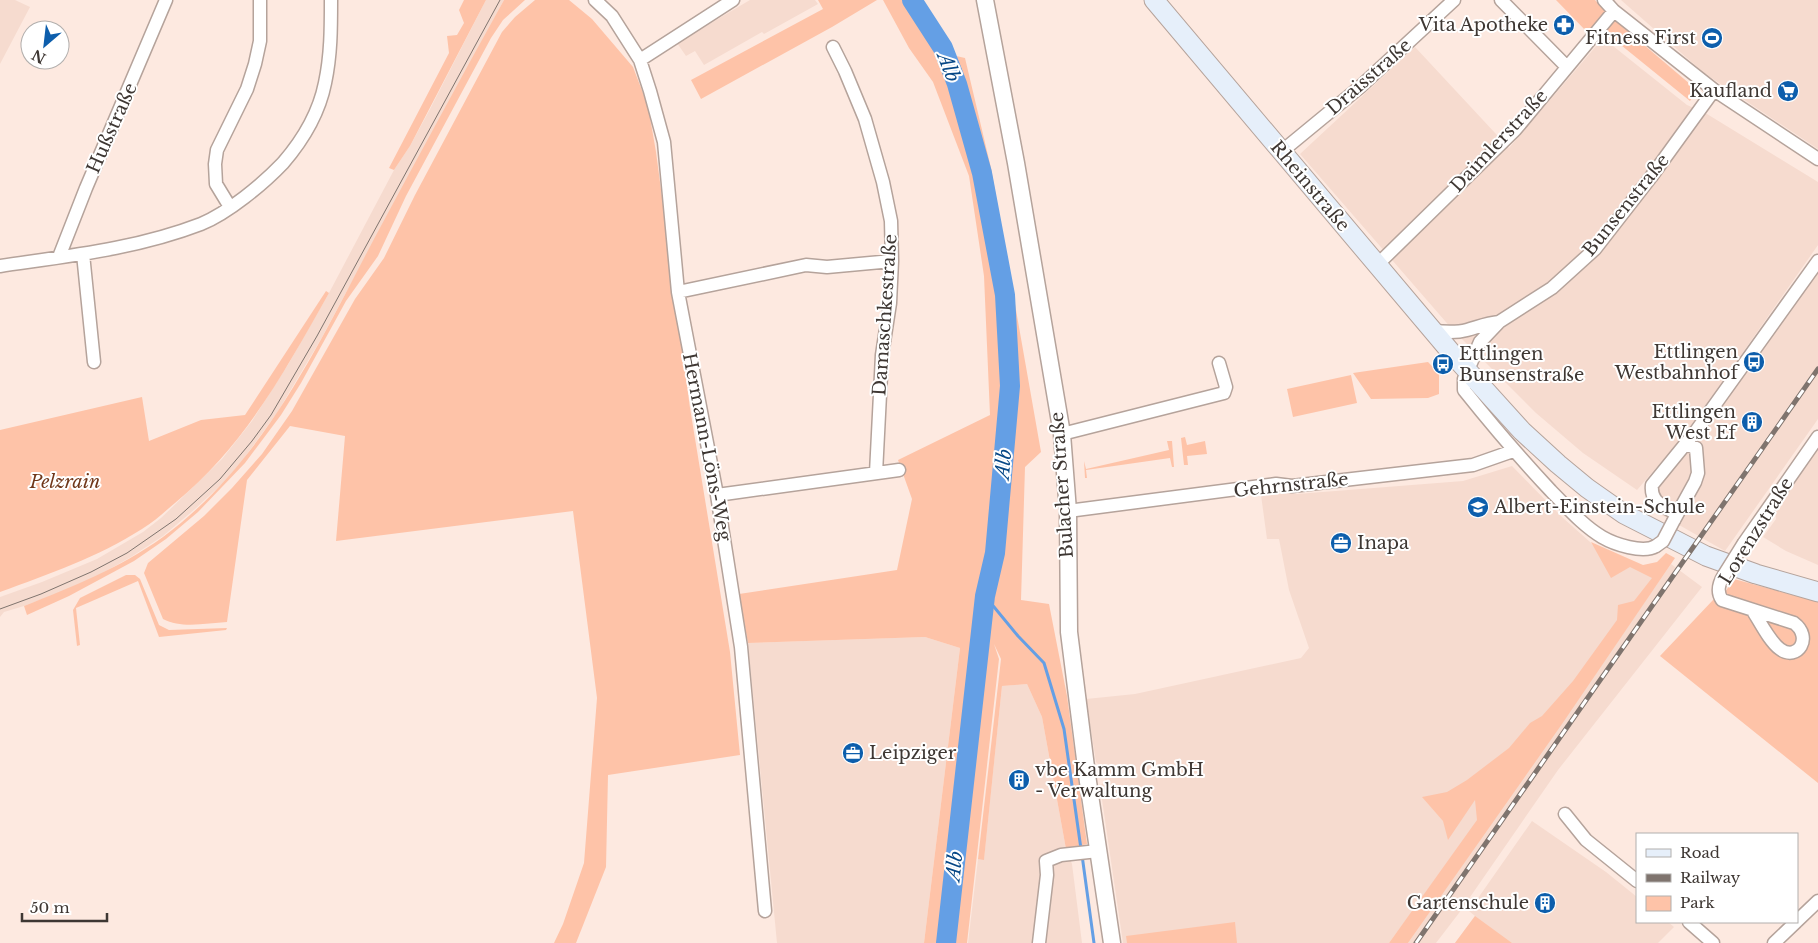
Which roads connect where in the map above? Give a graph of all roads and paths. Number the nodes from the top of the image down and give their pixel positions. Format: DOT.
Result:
graph roads {
  1 [pos="166,0"];
  2 [pos="260,0"];
  3 [pos="331,0"];
  4 [pos="595,0"];
  5 [pos="733,0"];
  6 [pos="985,0"];
  7 [pos="1154,0"];
  8 [pos="1454,0"];
  9 [pos="1501,0"];
  10 [pos="1604,0"];
  11 [pos="1614,10"];
  12 [pos="833,47"];
  13 [pos="640,60"];
  14 [pos="1567,67"];
  15 [pos="1714,90"];
  16 [pos="1281,152"];
  17 [pos="1818,159"];
  18 [pos="230,207"];
  19 [pos="83,254"];
  20 [pos="59,257"];
  21 [pos="892,261"];
  22 [pos="1818,261"];
  23 [pos="1377,265"];
  24 [pos="0,266"];
  25 [pos="678,292"];
  26 [pos="1499,322"];
  27 [pos="1434,331"];
  28 [pos="94,362"];
  29 [pos="1220,363"];
  30 [pos="1468,372"];
  31 [pos="1062,434"];
  32 [pos="1818,437"];
  33 [pos="1685,444"];
  34 [pos="1513,451"];
  35 [pos="899,470"];
  36 [pos="876,473"];
  37 [pos="717,495"];
  38 [pos="1068,512"];
  39 [pos="1676,517"];
  40 [pos="1818,592"];
  41 [pos="1753,611"];
  42 [pos="1564,814"];
  43 [pos="1093,852"];
  44 [pos="1636,879"];
  45 [pos="1818,901"];
  46 [pos="765,912"];
  47 [pos="1798,920"];
  48 [pos="1690,923"];
  49 [pos="1795,923"];
  50 [pos="1039,943"];
  51 [pos="1112,943"];
  52 [pos="1712,943"];
  53 [pos="1774,943"];
  1 -- 20 [label="street, Hußstraße"];
  2 -- 18 [label="street"];
  3 -- 18 [label="street"];
  4 -- 13 [label="street, Hermann-Löns-Weg"];
  5 -- 13 [label="street"];
  6 -- 31 [label="street, Bulacher Straße"];
  7 -- 16 [label="main road, Rheinstraße"];
  8 -- 16 [label="street, Draisstraße"];
  9 -- 14 [label="street"];
  10 -- 11 [label="street"];
  11 -- 14 [label="street, Daimlerstraße"];
  11 -- 15 [label="street"];
  12 -- 21 [label="street, Damaschkestraße"];
  13 -- 25 [label="street, Hermann-Löns-Weg"];
  14 -- 23 [label="street, Daimlerstraße"];
  15 -- 17 [label="street"];
  15 -- 26 [label="street, Bunsenstraße"];
  16 -- 23 [label="main road, Rheinstraße"];
  18 -- 19 [label="street"];
  19 -- 20 [label="street"];
  19 -- 28 [label="street"];
  20 -- 24 [label="street"];
  21 -- 25 [label="street"];
  21 -- 36 [label="street, Damaschkestraße"];
  22 -- 33 [label="street"];
  23 -- 27 [label="main road, Rheinstraße"];
  25 -- 37 [label="street, Hermann-Löns-Weg"];
  26 -- 27 [label="street, Bunsenstraße"];
  26 -- 30 [label="street, Bunsenstraße"];
  27 -- 30 [label="main road, Rheinstraße"];
  29 -- 31 [label="street"];
  30 -- 34 [label="street"];
  30 -- 40 [label="main road, Rheinstraße"];
  31 -- 38 [label="street, Bulacher Straße"];
  32 -- 41 [label="street, Lorenzstraße, bridge"];
  33 -- 39 [label="street"];
  33 -- 39 [label="street"];
  34 -- 38 [label="street, Gehrnstraße"];
  34 -- 39 [label="street, bridge"];
  35 -- 36 [label="street"];
  36 -- 37 [label="street"];
  37 -- 46 [label="street, Hermann-Löns-Weg"];
  38 -- 43 [label="street, Bulacher Straße"];
  42 -- 44 [label="street"];
  43 -- 50 [label="street"];
  43 -- 51 [label="street, Bulacher Straße"];
  45 -- 47 [label="street"];
  48 -- 52 [label="street"];
  49 -- 53 [label="street"];
}
